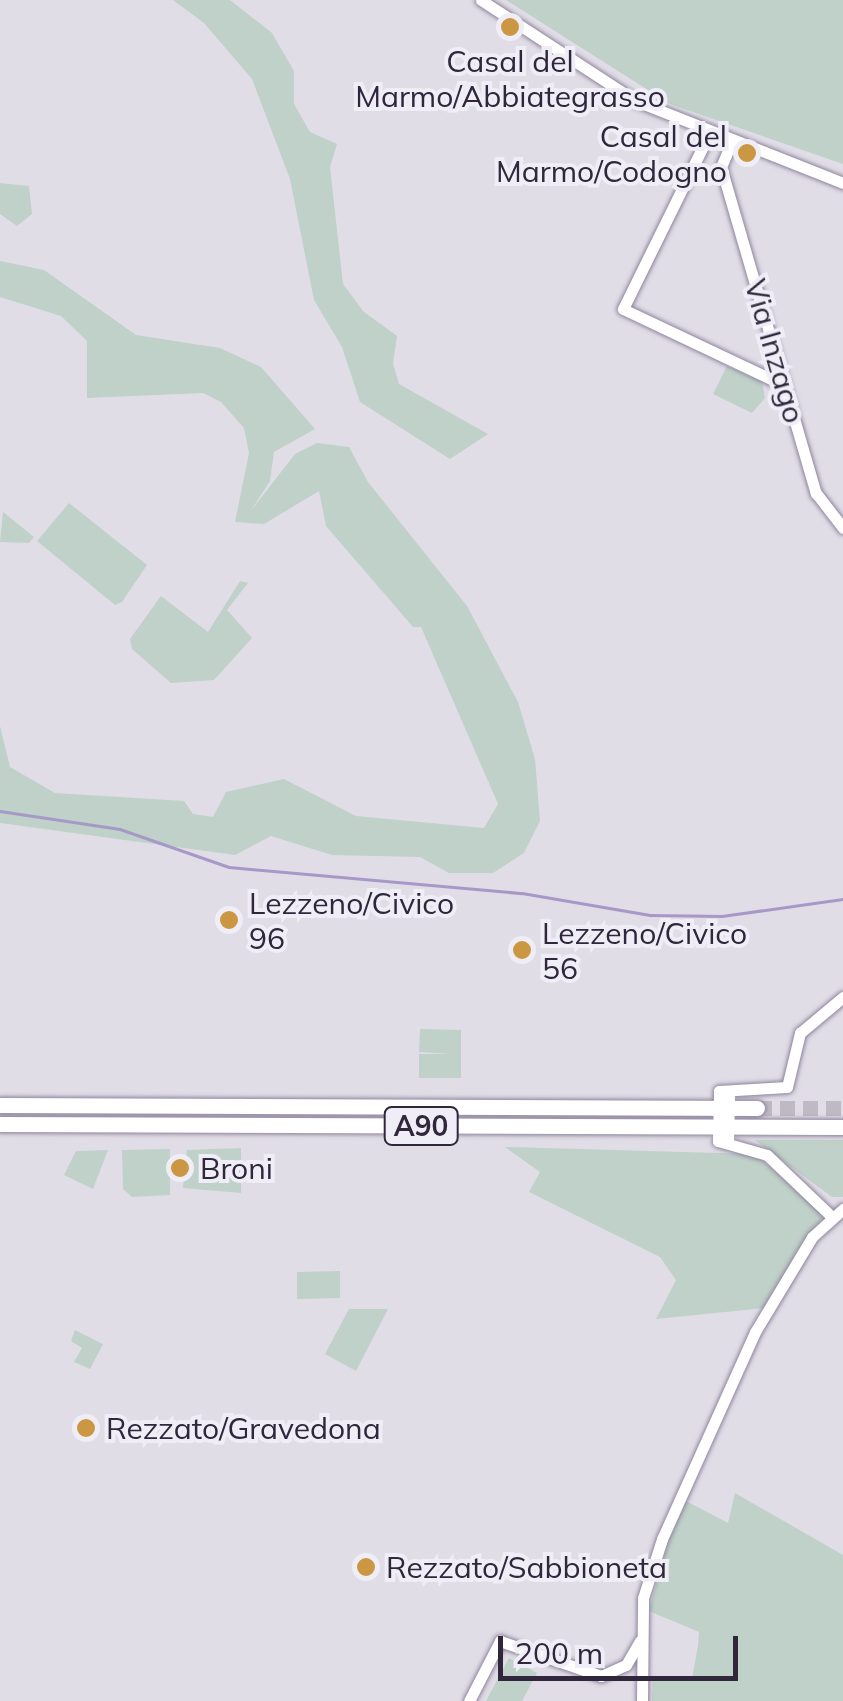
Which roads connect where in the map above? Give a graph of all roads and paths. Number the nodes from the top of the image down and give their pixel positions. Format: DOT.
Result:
graph roads {
  1 [pos="482,0"];
  2 [pos="710,132"];
  3 [pos="732,141"];
  4 [pos="843,183"];
  5 [pos="784,385"];
  6 [pos="843,528"];
  7 [pos="843,997"];
  8 [pos="0,1105"];
  9 [pos="757,1108"];
  10 [pos="0,1124"];
  11 [pos="843,1127"];
  12 [pos="843,1209"];
  13 [pos="831,1216"];
  14 [pos="642,1627"];
  15 [pos="469,1701"];
  16 [pos="642,1701"];
  1 -- 2 [label="street"];
  2 -- 3 [label="street"];
  2 -- 5 [label="street"];
  3 -- 4 [label="street"];
  3 -- 5 [label="street, Via Inzago"];
  5 -- 6 [label="street, Via Inzago"];
  7 -- 13 [label="street, bridge"];
  8 -- 9 [label="highway, A90"];
  10 -- 11 [label="highway, A90"];
  12 -- 13 [label="street"];
  13 -- 14 [label="street"];
  14 -- 15 [label="street"];
  14 -- 16 [label="street"];
}
